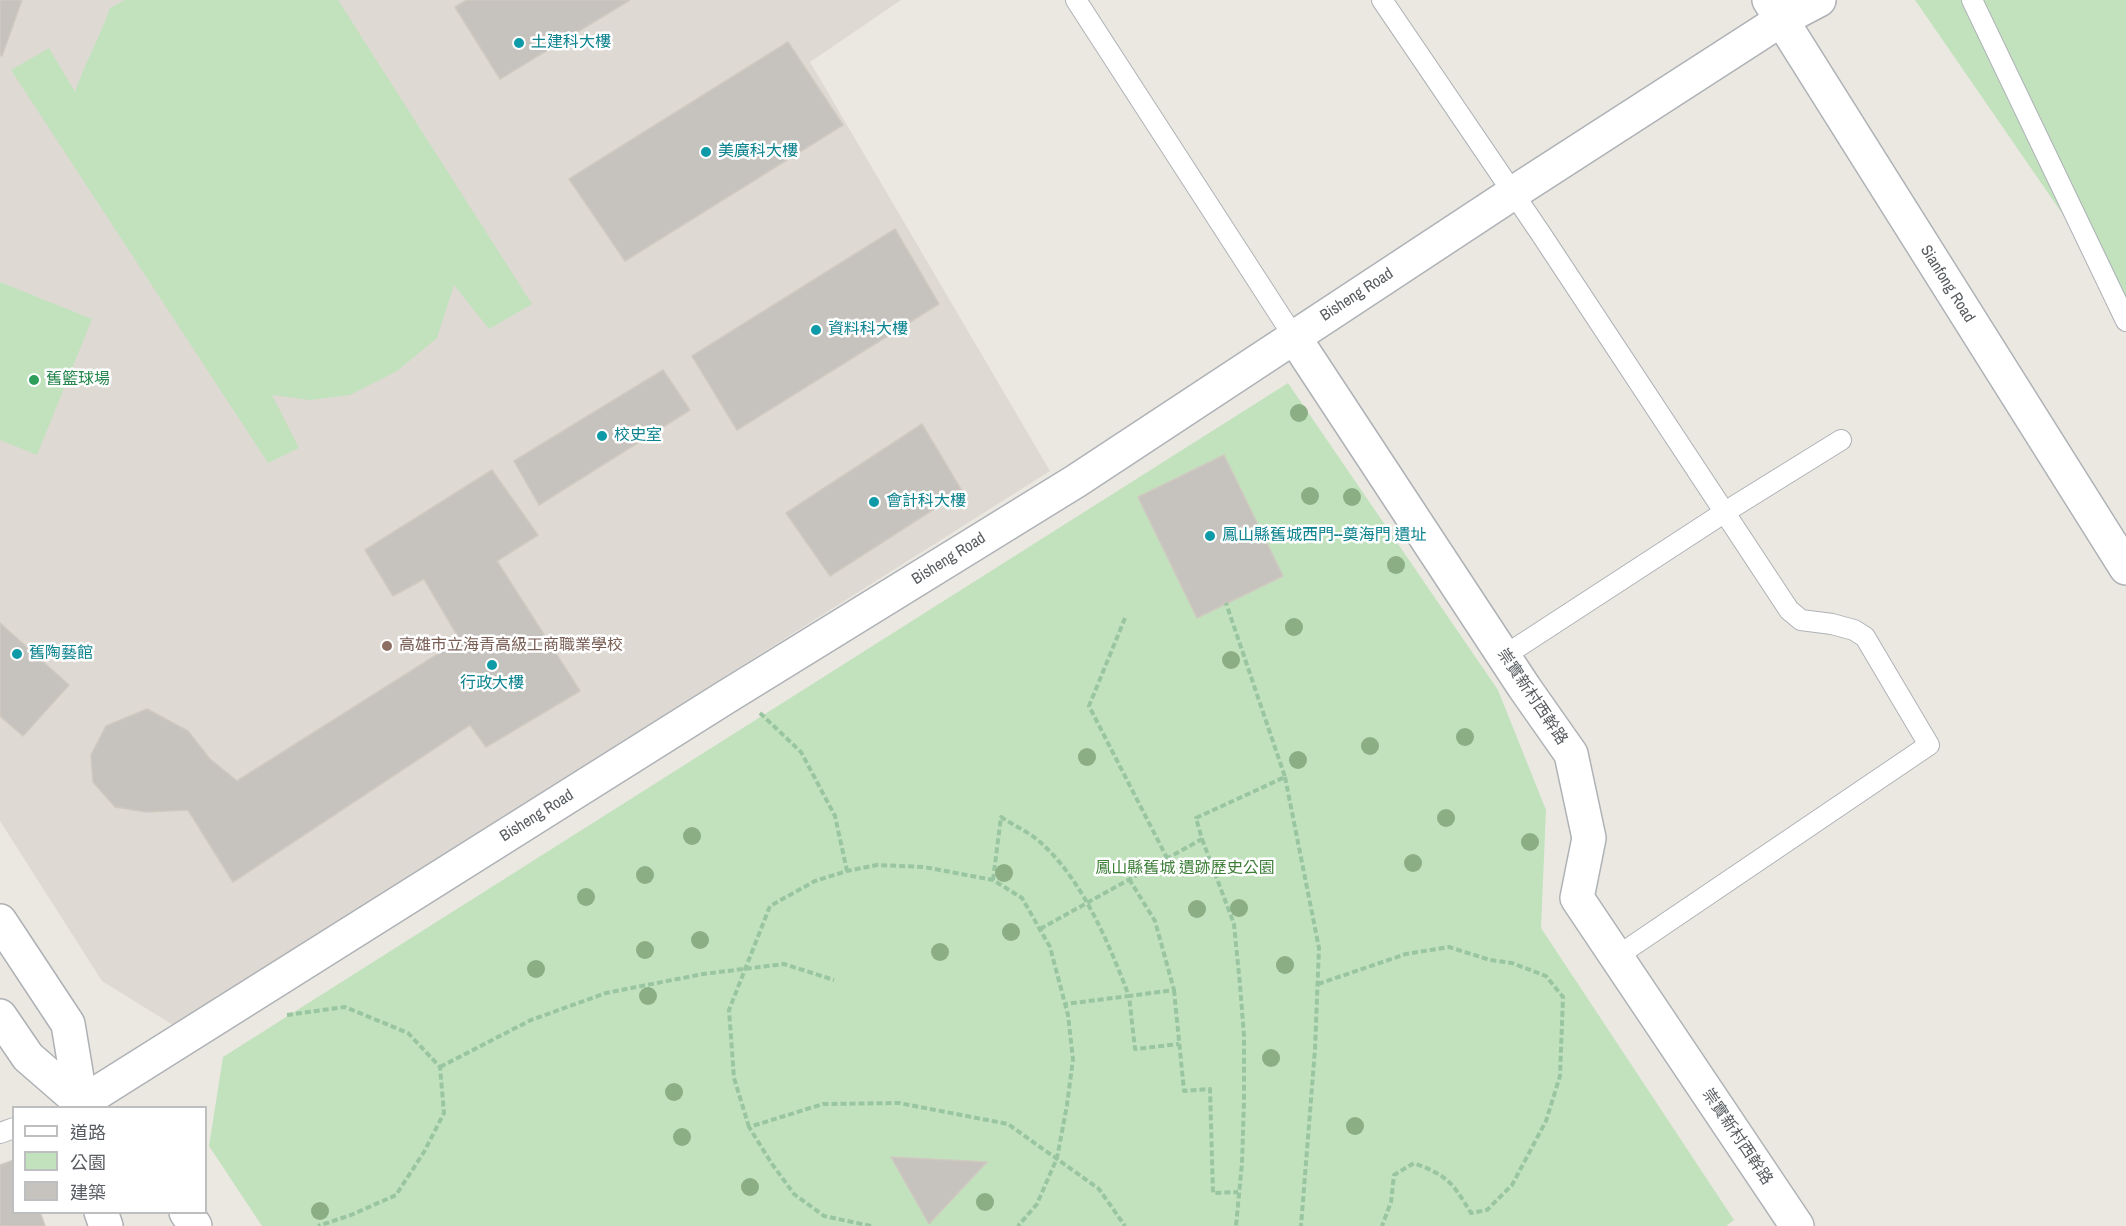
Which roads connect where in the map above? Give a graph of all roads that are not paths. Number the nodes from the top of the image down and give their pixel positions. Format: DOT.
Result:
graph roads {
  1 [pos="1076,0"];
  2 [pos="1382,0"];
  3 [pos="1972,0"];
  4 [pos="1814,2"];
  5 [pos="1775,10"];
  6 [pos="1513,193"];
  7 [pos="2126,321"];
  8 [pos="1294,337"];
  9 [pos="1840,440"];
  10 [pos="1725,512"];
  11 [pos="2126,568"];
  12 [pos="1504,656"];
  13 [pos="0,921"];
  14 [pos="1616,957"];
  15 [pos="0,1016"];
  16 [pos="81,1106"];
  17 [pos="1797,1226"];
  1 -- 8 [label="lane"];
  2 -- 6 [label="lane"];
  3 -- 7 [label="lane"];
  4 -- 5 [label="street, Bisheng Road"];
  5 -- 6 [label="street, Bisheng Road"];
  5 -- 11 [label="street, Sianfong Road"];
  6 -- 8 [label="street, Bisheng Road"];
  6 -- 10 [label="lane"];
  8 -- 12 [label="street, 崇實新村西幹路"];
  8 -- 16 [label="street, Bisheng Road"];
  9 -- 10 [label="lane"];
  10 -- 12 [label="lane"];
  10 -- 14 [label="lane"];
  12 -- 14 [label="street, 崇實新村西幹路"];
  13 -- 16 [label="street"];
  14 -- 17 [label="street, 崇實新村西幹路"];
  15 -- 16 [label="street"];
}
